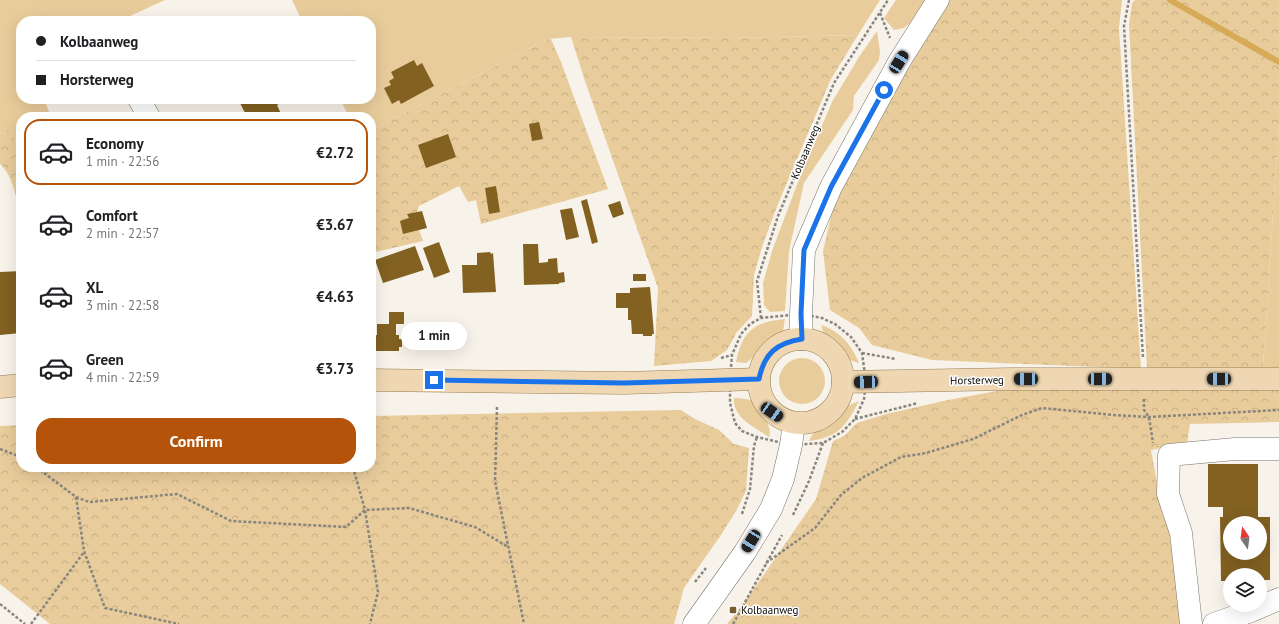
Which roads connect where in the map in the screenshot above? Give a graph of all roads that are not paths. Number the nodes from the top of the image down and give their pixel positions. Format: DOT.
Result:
graph roads {
  1 [pos="938,0"];
  2 [pos="802,339"];
  3 [pos="759,379"];
  4 [pos="1279,379"];
  5 [pos="376,380"];
  6 [pos="843,382"];
  7 [pos="16,385"];
  8 [pos="0,387"];
  9 [pos="794,423"];
  10 [pos="1279,450"];
  11 [pos="1279,599"];
  12 [pos="694,624"];
  13 [pos="1191,624"];
  14 [pos="1214,624"];
  1 -- 2 [label="street"];
  2 -- 3 [label="main road"];
  2 -- 6 [label="main road"];
  3 -- 5 [label="main road"];
  3 -- 9 [label="main road"];
  4 -- 6 [label="main road, Horsterweg"];
  6 -- 9 [label="main road"];
  7 -- 8 [label="main road"];
  9 -- 12 [label="street"];
  10 -- 13 [label="street"];
  11 -- 14 [label="street"];
}
